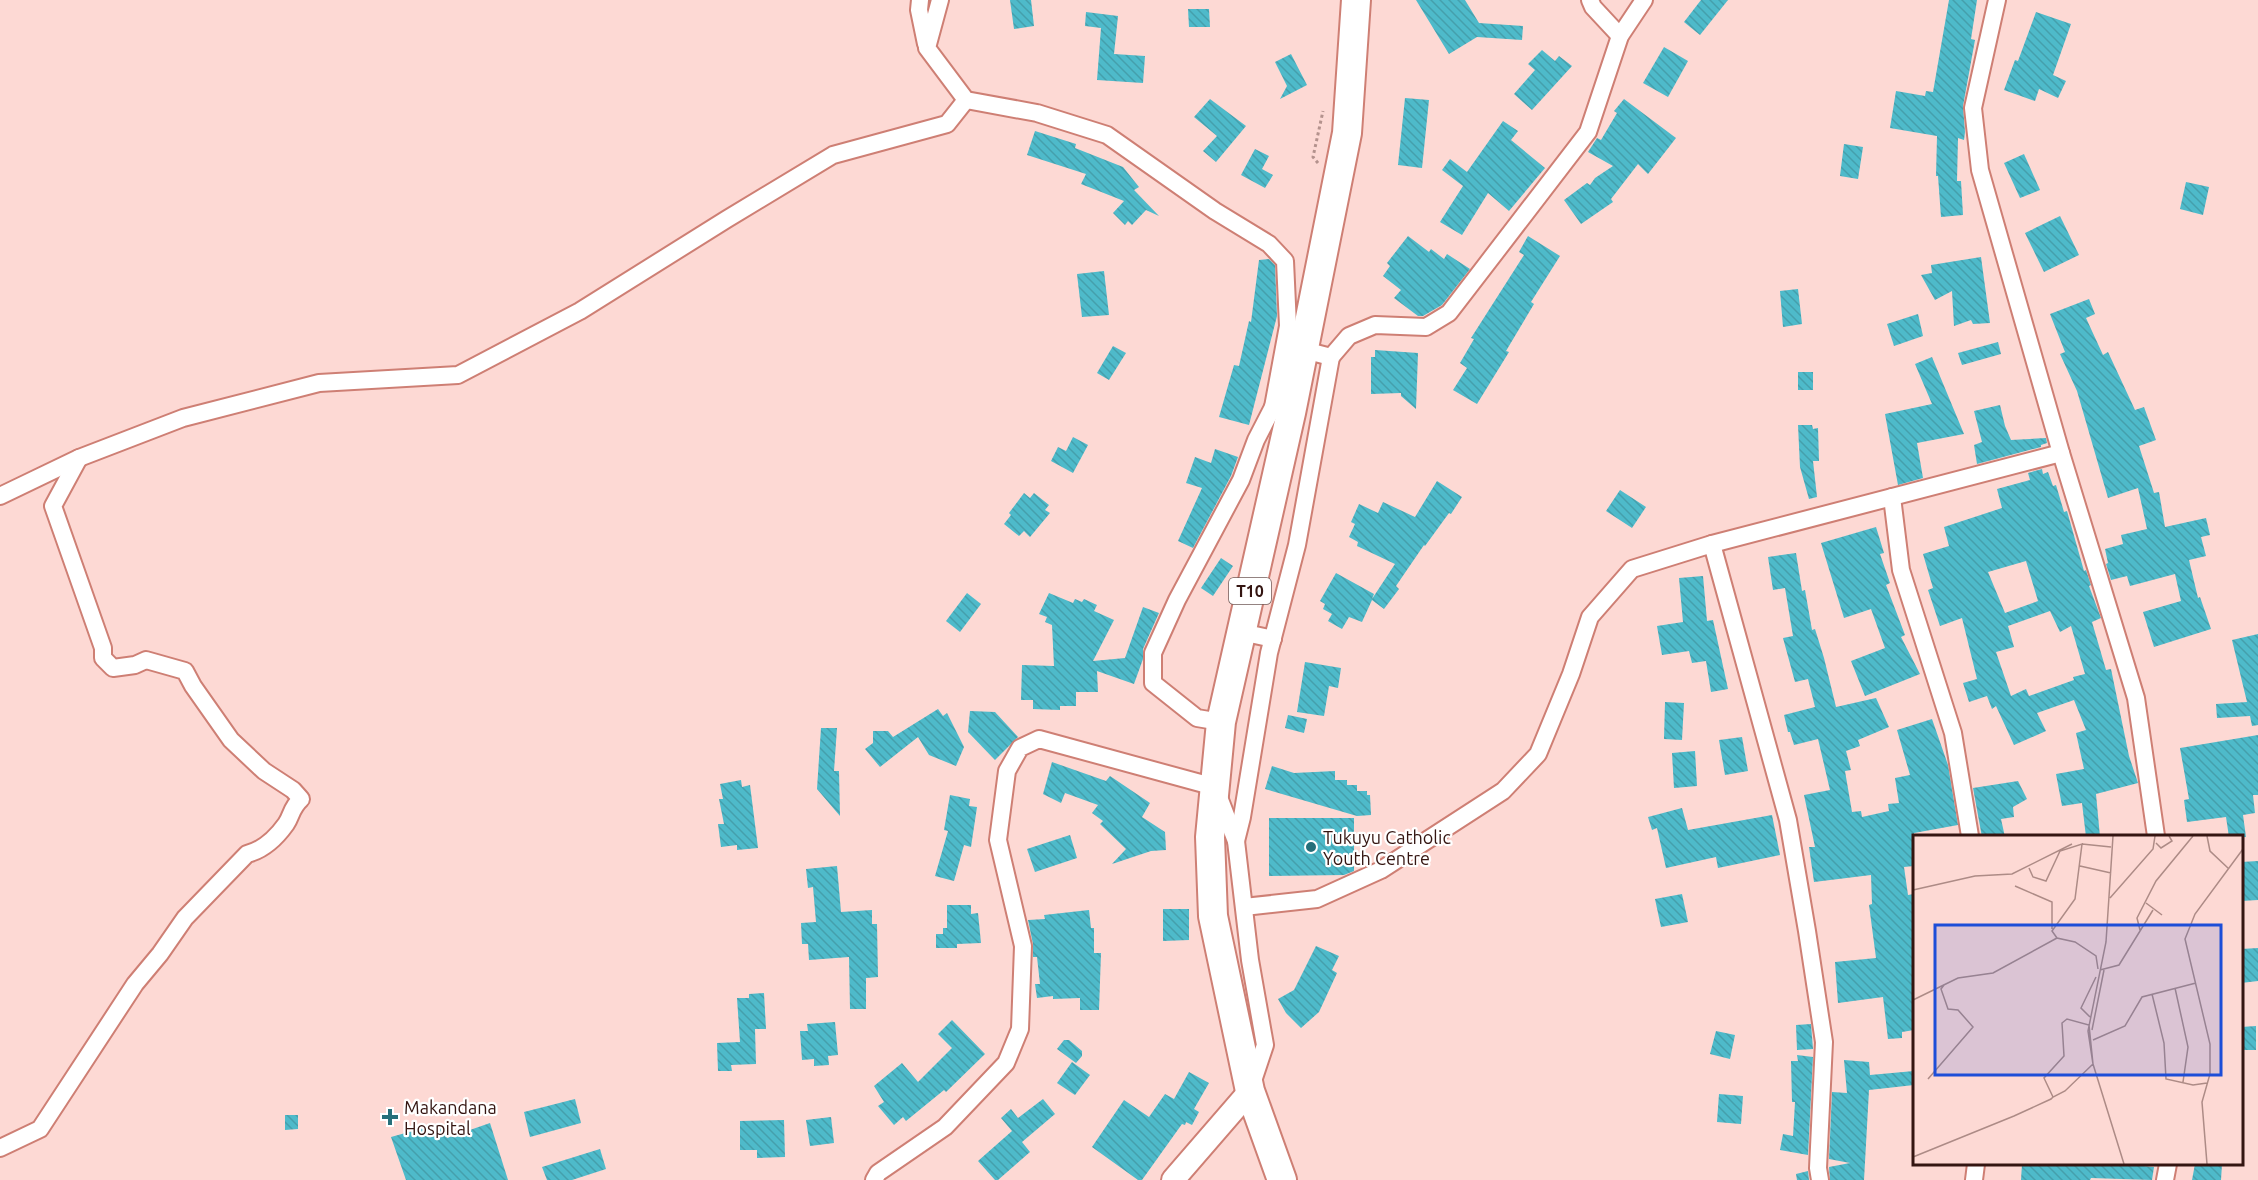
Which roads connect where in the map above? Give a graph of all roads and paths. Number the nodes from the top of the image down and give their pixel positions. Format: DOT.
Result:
graph roads {
  1 [pos="920,0"];
  2 [pos="940,0"];
  3 [pos="1356,0"];
  4 [pos="1590,0"];
  5 [pos="1644,0"];
  6 [pos="1997,0"];
  7 [pos="1620,36"];
  8 [pos="927,48"];
  9 [pos="966,100"];
  10 [pos="1317,353"];
  11 [pos="1282,410"];
  12 [pos="2061,453"];
  13 [pos="79,458"];
  14 [pos="0,496"];
  15 [pos="1892,497"];
  16 [pos="1712,544"];
  17 [pos="1241,632"];
  18 [pos="1273,639"];
  19 [pos="1221,722"];
  20 [pos="1215,787"];
  21 [pos="1970,835"];
  22 [pos="2156,835"];
  23 [pos="1236,840"];
  24 [pos="1244,907"];
  25 [pos="1250,1091"];
  26 [pos="0,1148"];
  27 [pos="1976,1165"];
  28 [pos="2168,1165"];
  29 [pos="874,1180"];
  30 [pos="1173,1180"];
  31 [pos="1282,1180"];
  32 [pos="1820,1180"];
  33 [pos="1974,1180"];
  34 [pos="2165,1180"];
  1 -- 8 [label="street"];
  2 -- 8 [label="street"];
  3 -- 10 [label="highway, T10"];
  4 -- 7 [label="street"];
  5 -- 7 [label="street"];
  6 -- 12 [label="street"];
  7 -- 10 [label="street"];
  8 -- 9 [label="street"];
  9 -- 11 [label="street"];
  9 -- 13 [label="street"];
  10 -- 11 [label="highway, T10"];
  10 -- 18 [label="street"];
  11 -- 17 [label="highway, T10"];
  11 -- 19 [label="street"];
  12 -- 15 [label="street"];
  12 -- 22 [label="street"];
  13 -- 14 [label="street"];
  13 -- 26 [label="street"];
  15 -- 16 [label="street"];
  15 -- 21 [label="street"];
  16 -- 24 [label="street"];
  16 -- 32 [label="street"];
  17 -- 18 [label="street"];
  17 -- 19 [label="highway, T10"];
  18 -- 23 [label="street"];
  19 -- 20 [label="highway, T10"];
  20 -- 23 [label="street"];
  20 -- 25 [label="highway, T10"];
  20 -- 29 [label="street"];
  23 -- 24 [label="street"];
  24 -- 25 [label="street"];
  25 -- 30 [label="street"];
  25 -- 31 [label="highway, T10"];
  27 -- 33 [label="street"];
  28 -- 34 [label="street"];
}
